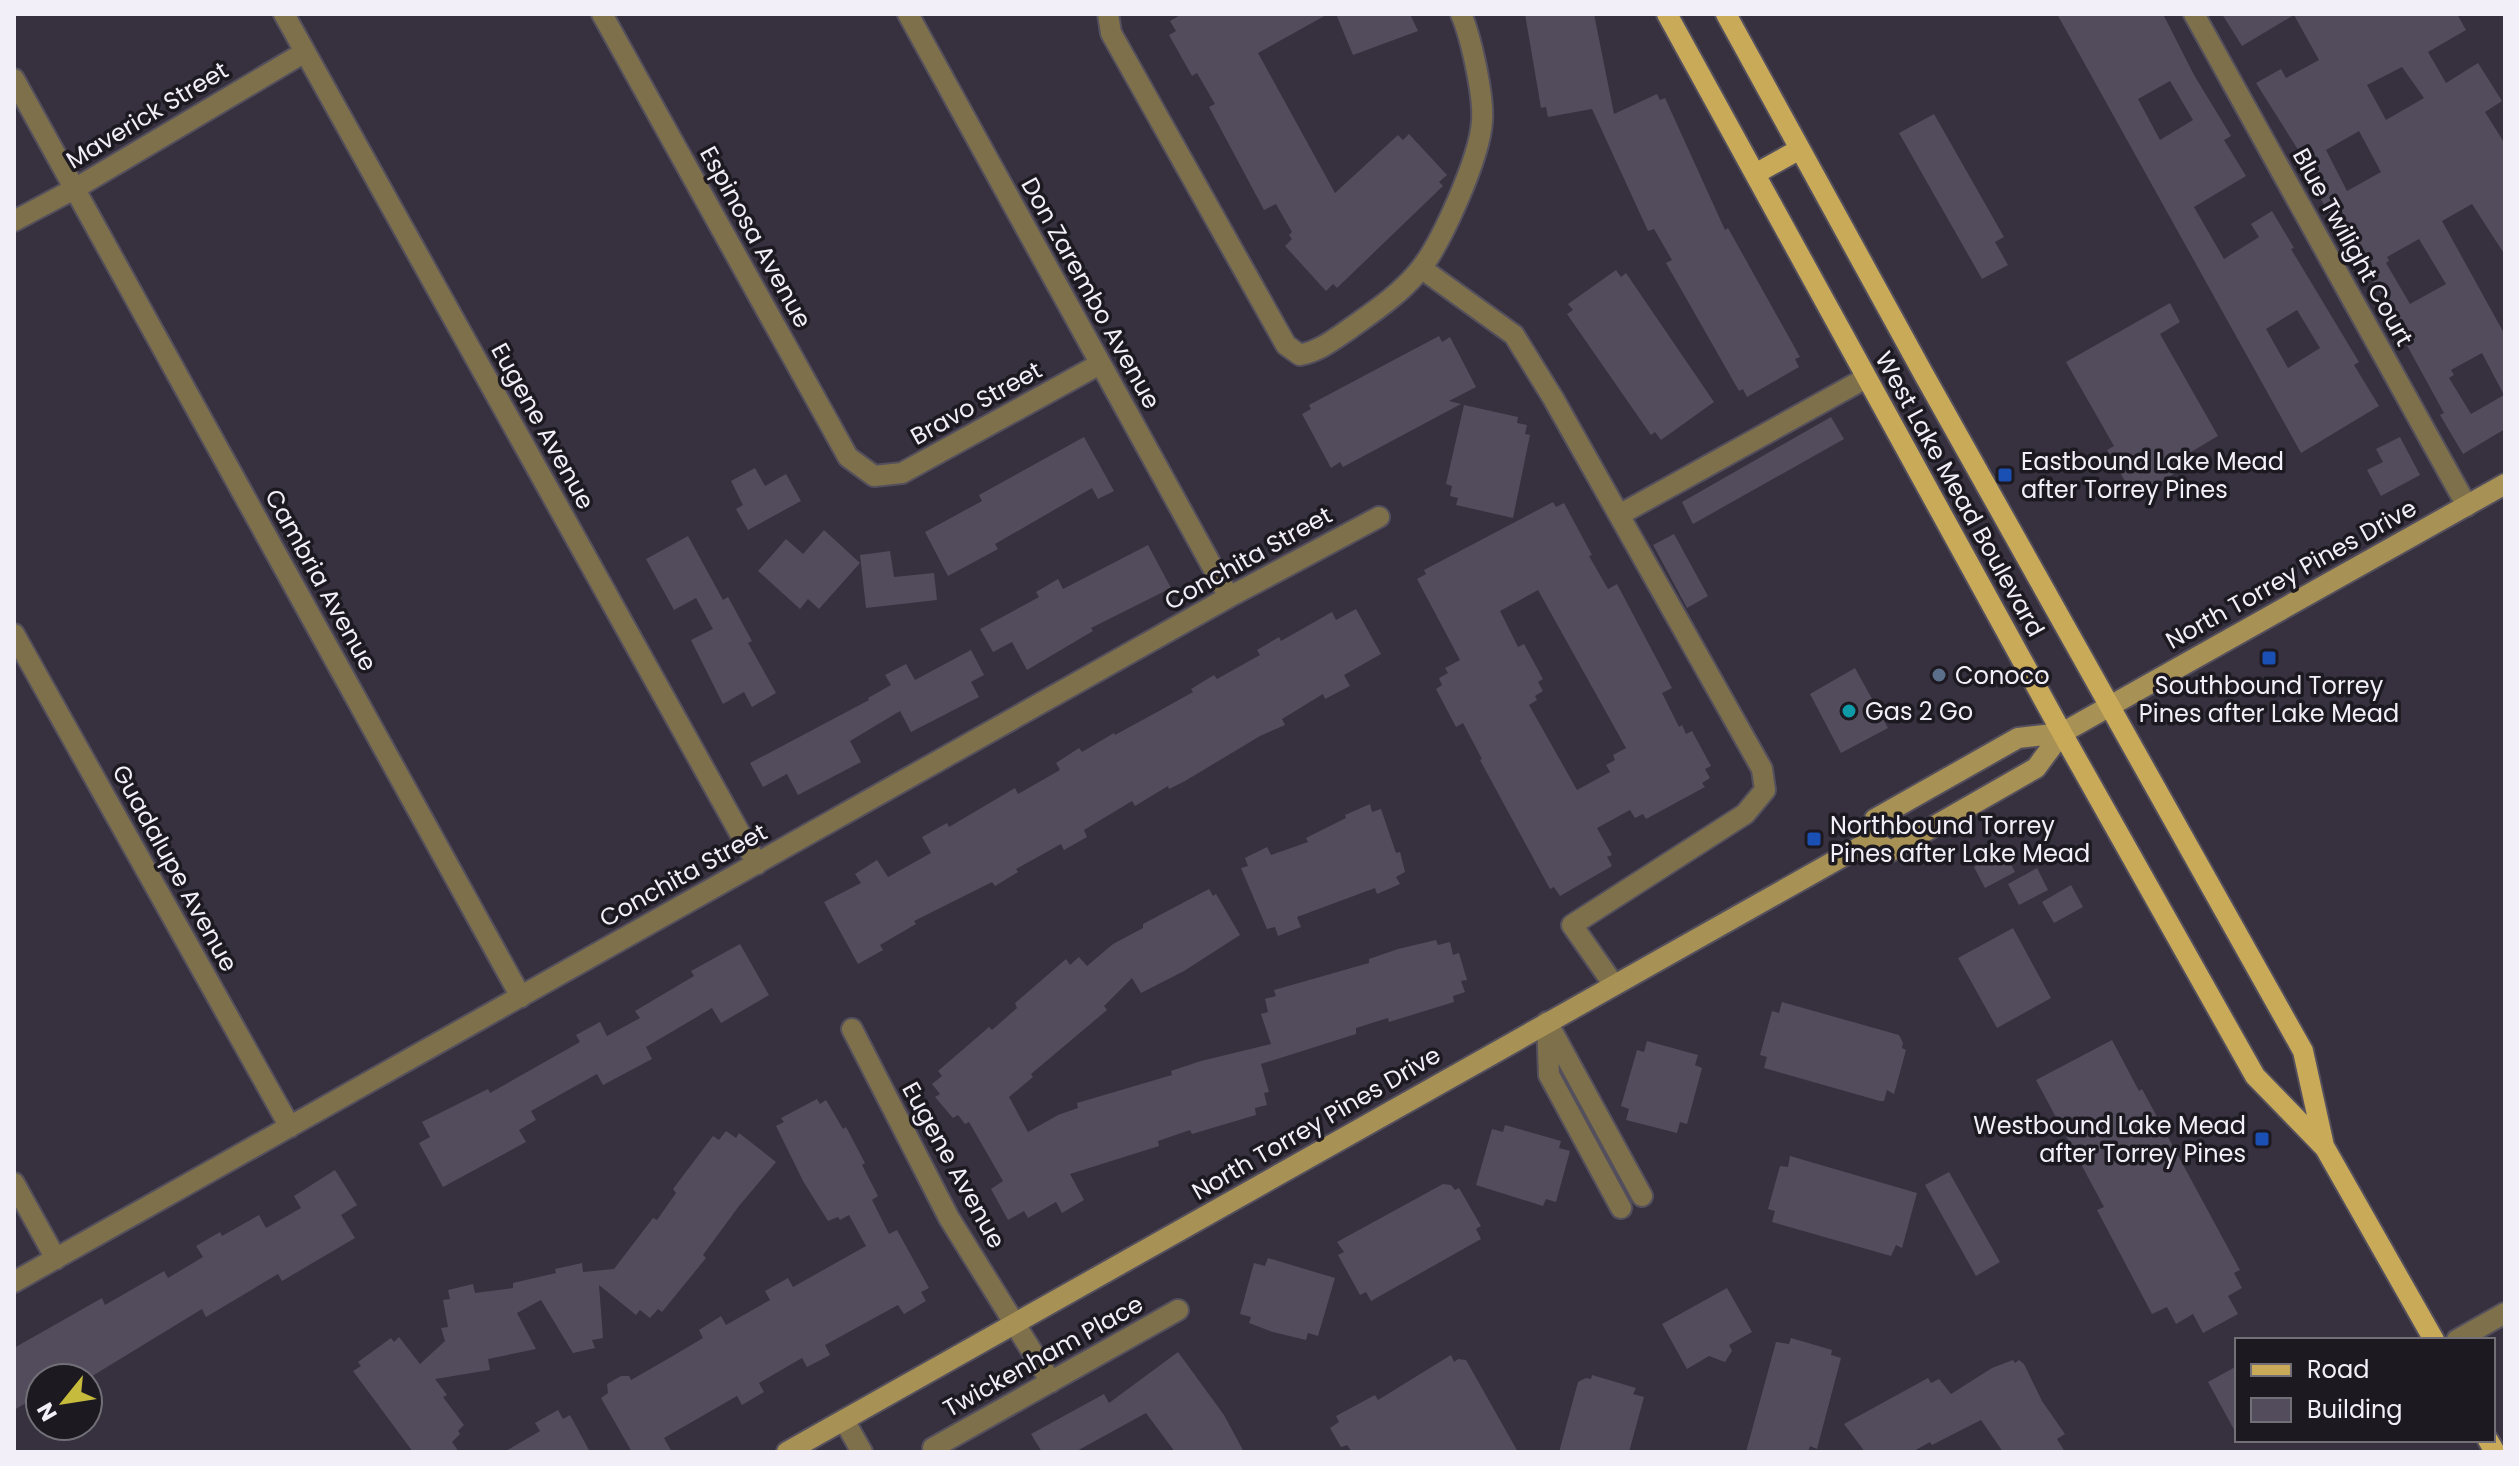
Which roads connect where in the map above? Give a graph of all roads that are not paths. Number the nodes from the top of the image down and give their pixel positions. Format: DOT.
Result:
graph roads {
  1 [pos="284,14"];
  2 [pos="602,14"];
  3 [pos="908,14"];
  4 [pos="1108,14"];
  5 [pos="1461,14"];
  6 [pos="1667,14"];
  7 [pos="1726,14"];
  8 [pos="2194,14"];
  9 [pos="305,52"];
  10 [pos="14,79"];
  11 [pos="1800,149"];
  12 [pos="1755,174"];
  13 [pos="76,188"];
  14 [pos="14,221"];
  15 [pos="1421,268"];
  16 [pos="1100,364"];
  17 [pos="1866,378"];
  18 [pos="874,476"];
  19 [pos="2505,484"];
  20 [pos="2467,506"];
  21 [pos="1619,515"];
  22 [pos="1379,517"];
  23 [pos="1229,597"];
  24 [pos="14,634"];
  25 [pos="2109,706"];
  26 [pos="2062,733"];
  27 [pos="1872,840"];
  28 [pos="757,864"];
  29 [pos="1614,985"];
  30 [pos="521,997"];
  31 [pos="1547,1022"];
  32 [pos="852,1029"];
  33 [pos="290,1127"];
  34 [pos="2325,1148"];
  35 [pos="14,1183"];
  36 [pos="1642,1196"];
  37 [pos="1621,1208"];
  38 [pos="56,1259"];
  39 [pos="14,1282"];
  40 [pos="1178,1310"];
  41 [pos="2505,1313"];
  42 [pos="1016,1322"];
  43 [pos="2433,1338"];
  44 [pos="2461,1338"];
  45 [pos="1051,1382"];
  46 [pos="844,1420"];
  47 [pos="933,1448"];
  48 [pos="787,1452"];
  49 [pos="862,1452"];
  1 -- 9 [label="street, Eugene Avenue"];
  2 -- 18 [label="street, Espinosa Avenue"];
  3 -- 16 [label="street, Don Zarembo Avenue"];
  4 -- 15 [label="street"];
  5 -- 15 [label="street"];
  6 -- 12 [label="main road, West Lake Mead Boulevard"];
  7 -- 11 [label="main road, West Lake Mead Boulevard"];
  8 -- 20 [label="street, Blue Twilight Court"];
  9 -- 13 [label="street, Maverick Street"];
  9 -- 28 [label="street, Eugene Avenue"];
  10 -- 13 [label="street, Cambria Avenue"];
  11 -- 12 [label="main road"];
  11 -- 25 [label="main road, West Lake Mead Boulevard"];
  12 -- 17 [label="main road, West Lake Mead Boulevard"];
  13 -- 14 [label="street, Maverick Street"];
  13 -- 30 [label="street, Cambria Avenue"];
  15 -- 21 [label="street"];
  16 -- 18 [label="street, Bravo Street"];
  16 -- 23 [label="street, Don Zarembo Avenue"];
  17 -- 21 [label="street"];
  17 -- 26 [label="main road, West Lake Mead Boulevard"];
  19 -- 20 [label="main road, North Torrey Pines Drive"];
  20 -- 25 [label="main road, North Torrey Pines Drive"];
  21 -- 29 [label="street"];
  22 -- 23 [label="street, Conchita Street"];
  23 -- 28 [label="street, Conchita Street"];
  24 -- 33 [label="street, Guadalupe Avenue"];
  25 -- 26 [label="main road, North Torrey Pines Drive"];
  25 -- 34 [label="main road, West Lake Mead Boulevard"];
  26 -- 27 [label="main road, North Torrey Pines Drive"];
  26 -- 27 [label="main road, North Torrey Pines Drive"];
  26 -- 34 [label="main road, West Lake Mead Boulevard"];
  27 -- 29 [label="main road, North Torrey Pines Drive"];
  28 -- 30 [label="street, Conchita Street"];
  29 -- 31 [label="main road, North Torrey Pines Drive"];
  30 -- 33 [label="street, Conchita Street"];
  31 -- 36 [label="street"];
  31 -- 37 [label="street"];
  31 -- 42 [label="main road, North Torrey Pines Drive"];
  32 -- 42 [label="street, Eugene Avenue"];
  33 -- 38 [label="street, Conchita Street"];
  34 -- 43 [label="main road, West Lake Mead Boulevard"];
  35 -- 38 [label="street"];
  38 -- 39 [label="street, Conchita Street"];
  40 -- 45 [label="street, Twickenham Place"];
  41 -- 44 [label="street"];
  42 -- 45 [label="street, Eugene Avenue"];
  42 -- 46 [label="main road, North Torrey Pines Drive"];
  45 -- 47 [label="street, Twickenham Place"];
  46 -- 48 [label="main road, North Torrey Pines Drive"];
  46 -- 49 [label="street"];
}
